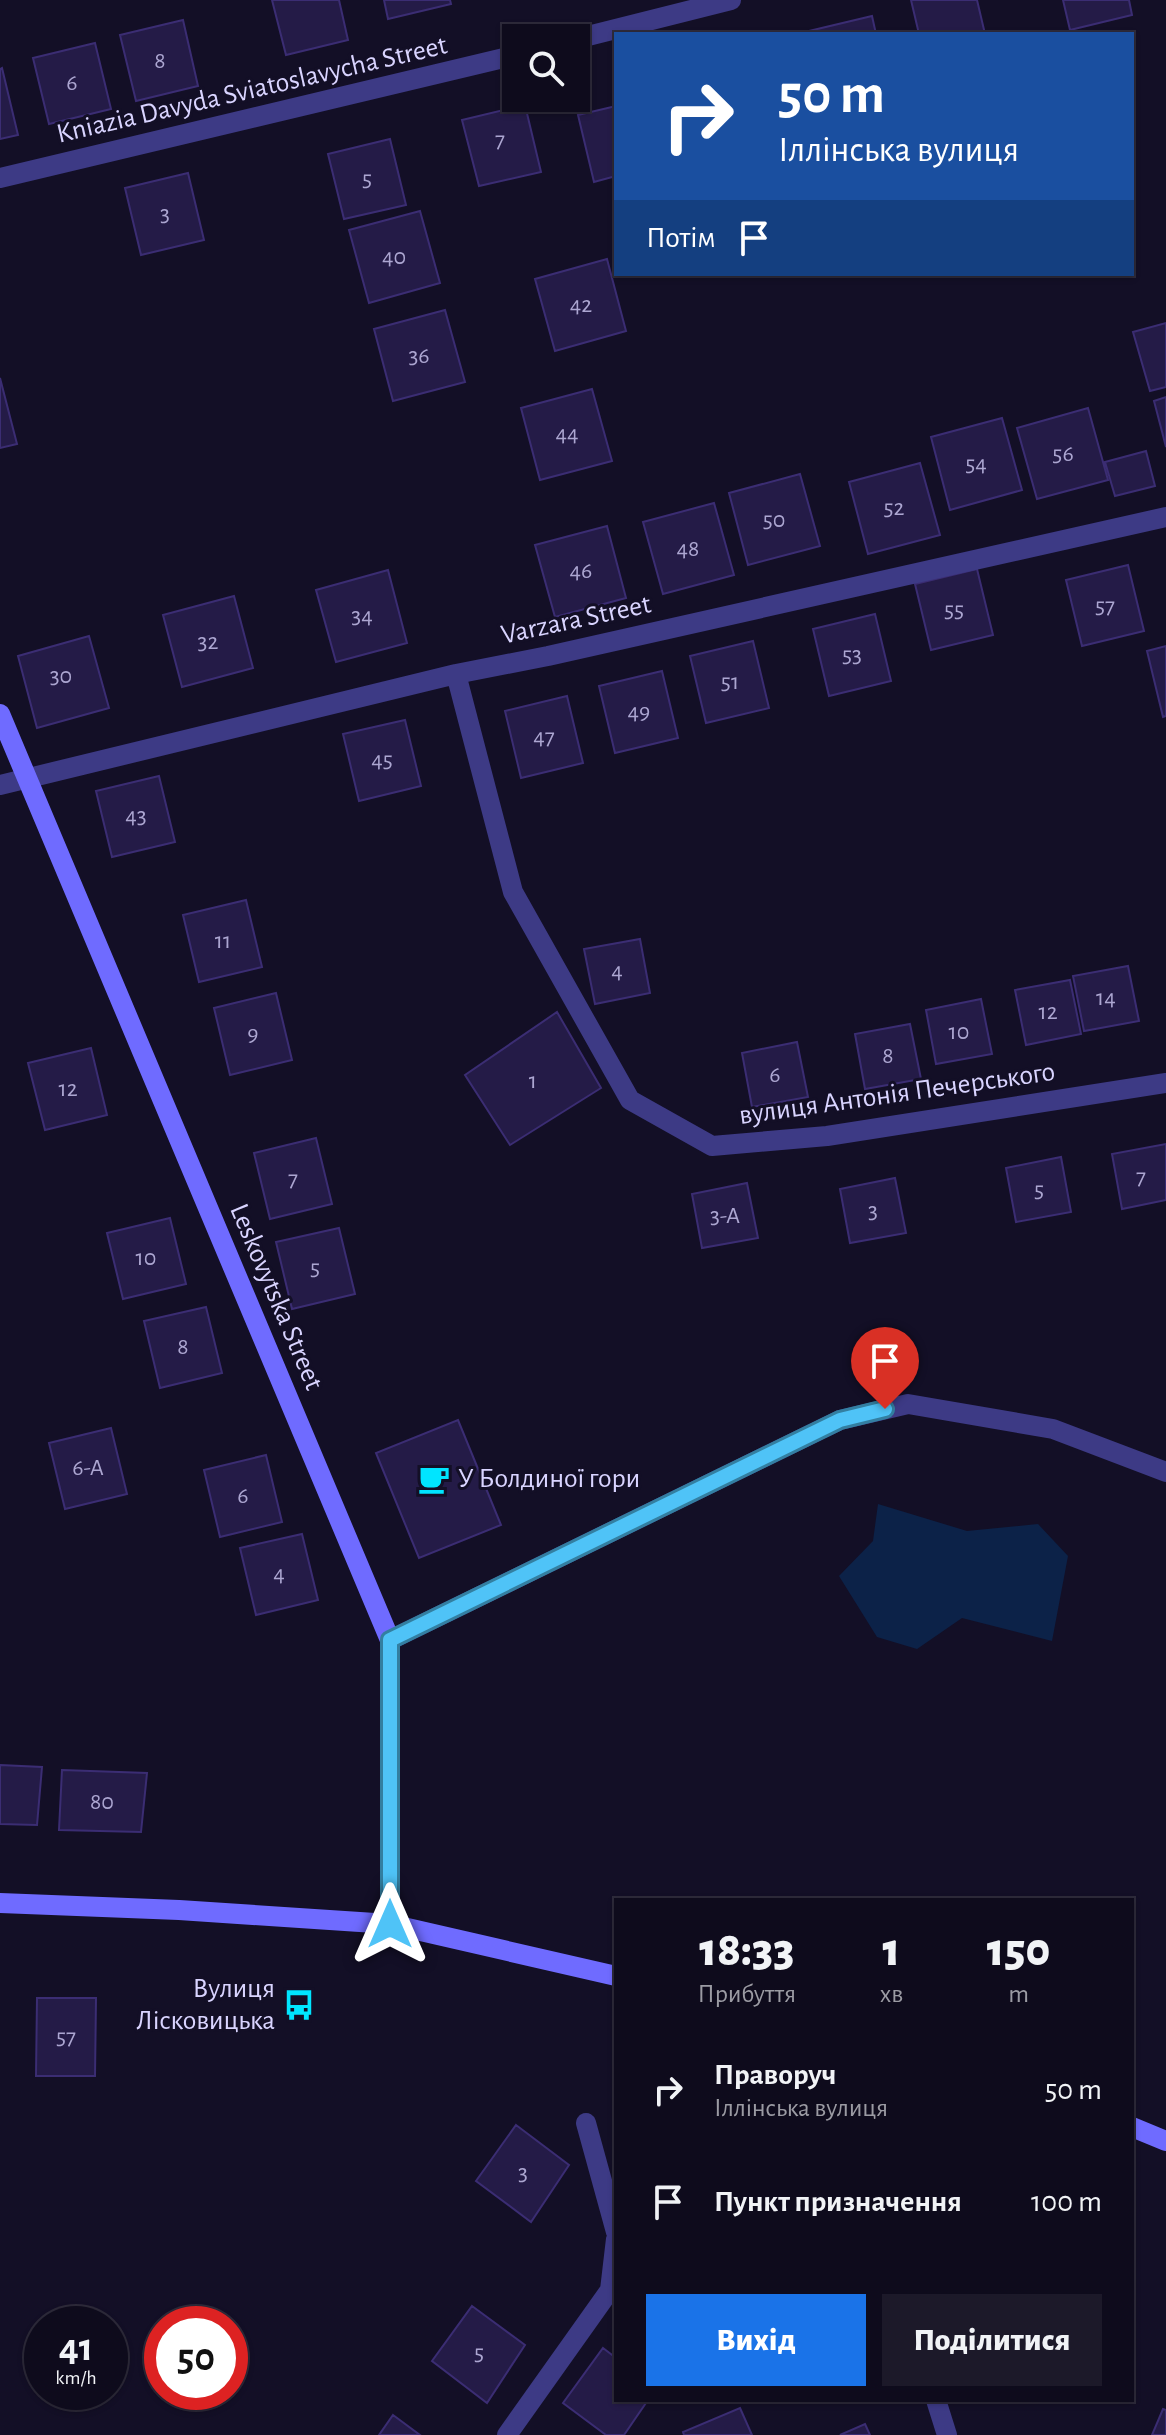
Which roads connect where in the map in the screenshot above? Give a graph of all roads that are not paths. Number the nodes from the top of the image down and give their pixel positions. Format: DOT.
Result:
graph roads {
  1 [pos="731,0"];
  2 [pos="590,35"];
  3 [pos="502,58"];
  4 [pos="0,178"];
  5 [pos="1166,517"];
  6 [pos="456,674"];
  7 [pos="0,714"];
  8 [pos="27,778"];
  9 [pos="0,785"];
  10 [pos="1166,1083"];
  11 [pos="1166,1472"];
  12 [pos="390,1640"];
  13 [pos="0,1903"];
  14 [pos="390,1924"];
  15 [pos="614,1976"];
  16 [pos="586,2123"];
  17 [pos="1134,2128"];
  18 [pos="1166,2141"];
  19 [pos="614,2225"];
  20 [pos="614,2256"];
  21 [pos="937,2402"];
  22 [pos="507,2435"];
  23 [pos="947,2435"];
  1 -- 2 [label="street"];
  3 -- 4 [label="street, Kniazia Davyda Sviatoslavycha Street"];
  5 -- 6 [label="street, Varzara Street"];
  6 -- 8 [label="street, Varzara Street"];
  6 -- 10 [label="street, вулиця Антонія Печерського"];
  7 -- 8 [label="main road, Leskovytska Street"];
  8 -- 9 [label="street, Varzara Street"];
  8 -- 12 [label="main road, Leskovytska Street"];
  11 -- 12 [label="street"];
  12 -- 14 [label="main road, Leskovytska Street"];
  13 -- 14 [label="main road"];
  14 -- 15 [label="main road"];
  16 -- 19 [label="street"];
  17 -- 18 [label="main road"];
  20 -- 22 [label="street"];
  21 -- 23 [label="street"];
}
